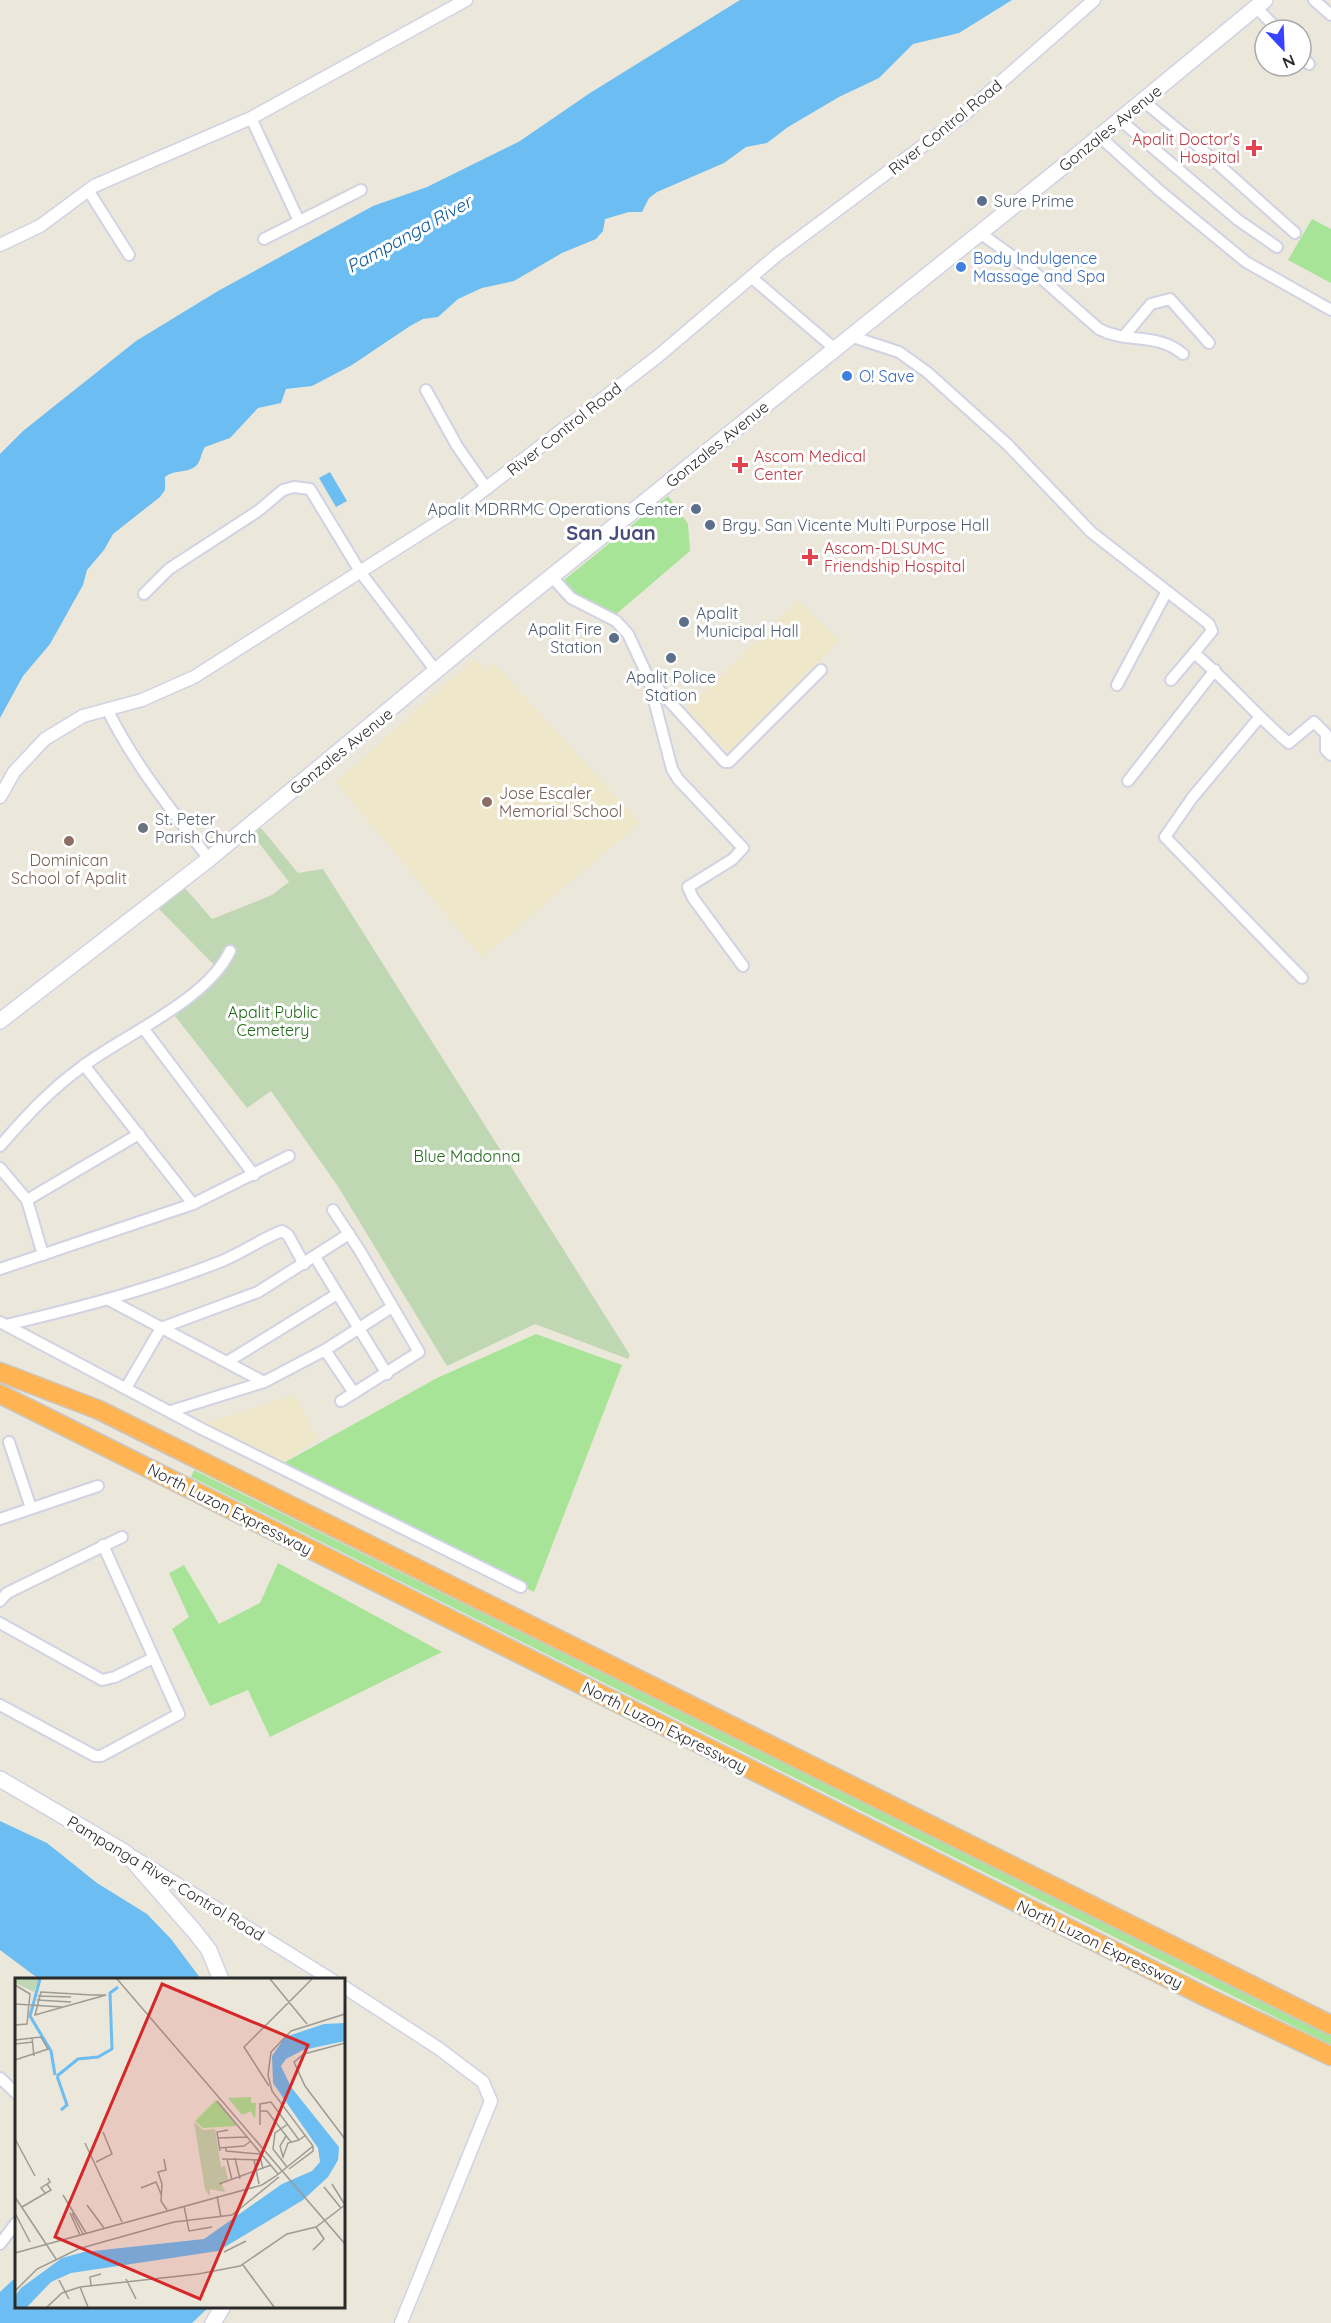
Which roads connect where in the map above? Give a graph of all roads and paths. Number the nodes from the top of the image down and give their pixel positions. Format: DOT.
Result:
graph roads {
  1 [pos="466,0"];
  2 [pos="1094,0"];
  3 [pos="1314,0"];
  4 [pos="450,4"];
  5 [pos="1261,4"];
  6 [pos="1331,15"];
  7 [pos="1270,18"];
  8 [pos="1142,100"];
  9 [pos="251,118"];
  10 [pos="1119,119"];
  11 [pos="1099,136"];
  12 [pos="88,190"];
  13 [pos="361,190"];
  14 [pos="299,221"];
  15 [pos="980,233"];
  16 [pos="1295,233"];
  17 [pos="264,239"];
  18 [pos="0,246"];
  19 [pos="1277,247"];
  20 [pos="129,255"];
  21 [pos="751,277"];
  22 [pos="1331,310"];
  23 [pos="850,336"];
  24 [pos="1124,336"];
  25 [pos="1209,343"];
  26 [pos="835,349"];
  27 [pos="1183,354"];
  28 [pos="426,390"];
  29 [pos="487,489"];
  30 [pos="361,573"];
  31 [pos="552,577"];
  32 [pos="1166,593"];
  33 [pos="144,594"];
  34 [pos="1194,653"];
  35 [pos="821,670"];
  36 [pos="1215,670"];
  37 [pos="436,671"];
  38 [pos="648,677"];
  39 [pos="1171,680"];
  40 [pos="1117,685"];
  41 [pos="107,709"];
  42 [pos="1259,718"];
  43 [pos="1331,755"];
  44 [pos="1128,782"];
  45 [pos="0,797"];
  46 [pos="209,859"];
  47 [pos="230,951"];
  48 [pos="743,966"];
  49 [pos="1302,978"];
  50 [pos="0,1021"];
  51 [pos="143,1028"];
  52 [pos="84,1065"];
  53 [pos="139,1134"];
  54 [pos="0,1146"];
  55 [pos="290,1156"];
  56 [pos="0,1168"];
  57 [pos="254,1175"];
  58 [pos="27,1200"];
  59 [pos="193,1204"];
  60 [pos="333,1210"];
  61 [pos="349,1234"];
  62 [pos="43,1255"];
  63 [pos="315,1257"];
  64 [pos="304,1264"];
  65 [pos="0,1269"];
  66 [pos="337,1294"];
  67 [pos="110,1300"];
  68 [pos="392,1307"];
  69 [pos="3,1324"];
  70 [pos="162,1328"];
  71 [pos="358,1329"];
  72 [pos="325,1350"];
  73 [pos="227,1362"];
  74 [pos="0,1372"];
  75 [pos="387,1374"];
  76 [pos="264,1382"];
  77 [pos="126,1388"];
  78 [pos="0,1394"];
  79 [pos="354,1394"];
  80 [pos="341,1401"];
  81 [pos="171,1412"];
  82 [pos="9,1442"];
  83 [pos="98,1486"];
  84 [pos="31,1508"];
  85 [pos="0,1519"];
  86 [pos="122,1537"];
  87 [pos="103,1545"];
  88 [pos="521,1587"];
  89 [pos="0,1601"];
  90 [pos="0,1623"];
  91 [pos="153,1658"];
  92 [pos="0,1705"];
  93 [pos="0,1779"];
  94 [pos="126,1853"];
  95 [pos="220,1978"];
  96 [pos="329,1978"];
  97 [pos="345,1988"];
  98 [pos="1331,2025"];
  99 [pos="1331,2056"];
  100 [pos="0,2078"];
  101 [pos="15,2092"];
  102 [pos="15,2224"];
  103 [pos="0,2244"];
  104 [pos="222,2308"];
  105 [pos="213,2323"];
  106 [pos="401,2323"];
  1 -- 4 [label="street"];
  2 -- 21 [label="street, River Control Road"];
  3 -- 6 [label="street"];
  4 -- 9 [label="street"];
  5 -- 7 [label="street"];
  5 -- 8 [label="main road, Gonzales Avenue"];
  8 -- 10 [label="main road, Gonzales Avenue"];
  8 -- 16 [label="street"];
  9 -- 12 [label="street"];
  9 -- 14 [label="street"];
  10 -- 11 [label="main road, Gonzales Avenue"];
  10 -- 19 [label="street"];
  11 -- 15 [label="main road, Gonzales Avenue"];
  11 -- 22 [label="street"];
  12 -- 18 [label="street"];
  12 -- 20 [label="street"];
  13 -- 14 [label="street"];
  14 -- 17 [label="street"];
  15 -- 23 [label="main road, Gonzales Avenue"];
  15 -- 24 [label="street"];
  21 -- 26 [label="street"];
  21 -- 29 [label="street, River Control Road"];
  23 -- 26 [label="main road, Gonzales Avenue"];
  23 -- 32 [label="street"];
  24 -- 25 [label="street"];
  24 -- 27 [label="street"];
  26 -- 31 [label="main road, Gonzales Avenue"];
  28 -- 29 [label="street"];
  29 -- 30 [label="street, River Control Road"];
  30 -- 33 [label="street"];
  30 -- 37 [label="street"];
  30 -- 41 [label="street, River Control Road"];
  31 -- 37 [label="main road, Gonzales Avenue"];
  31 -- 38 [label="street"];
  32 -- 34 [label="street"];
  32 -- 40 [label="street"];
  34 -- 36 [label="street"];
  34 -- 39 [label="street"];
  35 -- 38 [label="street"];
  36 -- 42 [label="street"];
  36 -- 44 [label="street"];
  37 -- 46 [label="main road, Gonzales Avenue"];
  38 -- 48 [label="street"];
  41 -- 45 [label="street, River Control Road"];
  41 -- 46 [label="street"];
  42 -- 43 [label="street"];
  42 -- 49 [label="street"];
  46 -- 50 [label="main road, Gonzales Avenue"];
  47 -- 51 [label="street"];
  51 -- 52 [label="street"];
  51 -- 57 [label="street"];
  52 -- 53 [label="street"];
  52 -- 54 [label="street"];
  53 -- 58 [label="street"];
  53 -- 59 [label="street"];
  55 -- 57 [label="street"];
  56 -- 58 [label="street"];
  57 -- 59 [label="street"];
  58 -- 62 [label="street"];
  59 -- 62 [label="street"];
  60 -- 61 [label="street"];
  61 -- 63 [label="street"];
  61 -- 68 [label="street"];
  62 -- 65 [label="street"];
  63 -- 64 [label="street"];
  63 -- 66 [label="street"];
  64 -- 67 [label="street"];
  64 -- 70 [label="street"];
  66 -- 71 [label="street"];
  66 -- 73 [label="street"];
  67 -- 69 [label="street"];
  67 -- 70 [label="street"];
  68 -- 71 [label="street"];
  68 -- 75 [label="street"];
  69 -- 77 [label="street"];
  70 -- 73 [label="street"];
  70 -- 77 [label="street"];
  71 -- 72 [label="street"];
  71 -- 75 [label="street"];
  72 -- 76 [label="street"];
  72 -- 79 [label="street"];
  73 -- 76 [label="street"];
  74 -- 98 [label="highway, North Luzon Expressway"];
  75 -- 79 [label="street"];
  76 -- 81 [label="street"];
  77 -- 81 [label="street"];
  78 -- 99 [label="highway, North Luzon Expressway"];
  79 -- 80 [label="street"];
  81 -- 88 [label="street"];
  82 -- 84 [label="street"];
  83 -- 84 [label="street"];
  84 -- 85 [label="street"];
  86 -- 87 [label="street"];
  87 -- 89 [label="street"];
  87 -- 91 [label="street"];
  90 -- 91 [label="street"];
  91 -- 92 [label="street"];
  93 -- 94 [label="main road, Pampanga River Control Road"];
  94 -- 95 [label="main road"];
  94 -- 96 [label="street, Pampanga River Control Road"];
  97 -- 106 [label="street"];
  100 -- 101 [label="street"];
  102 -- 103 [label="street"];
  104 -- 105 [label="main road"];
}
